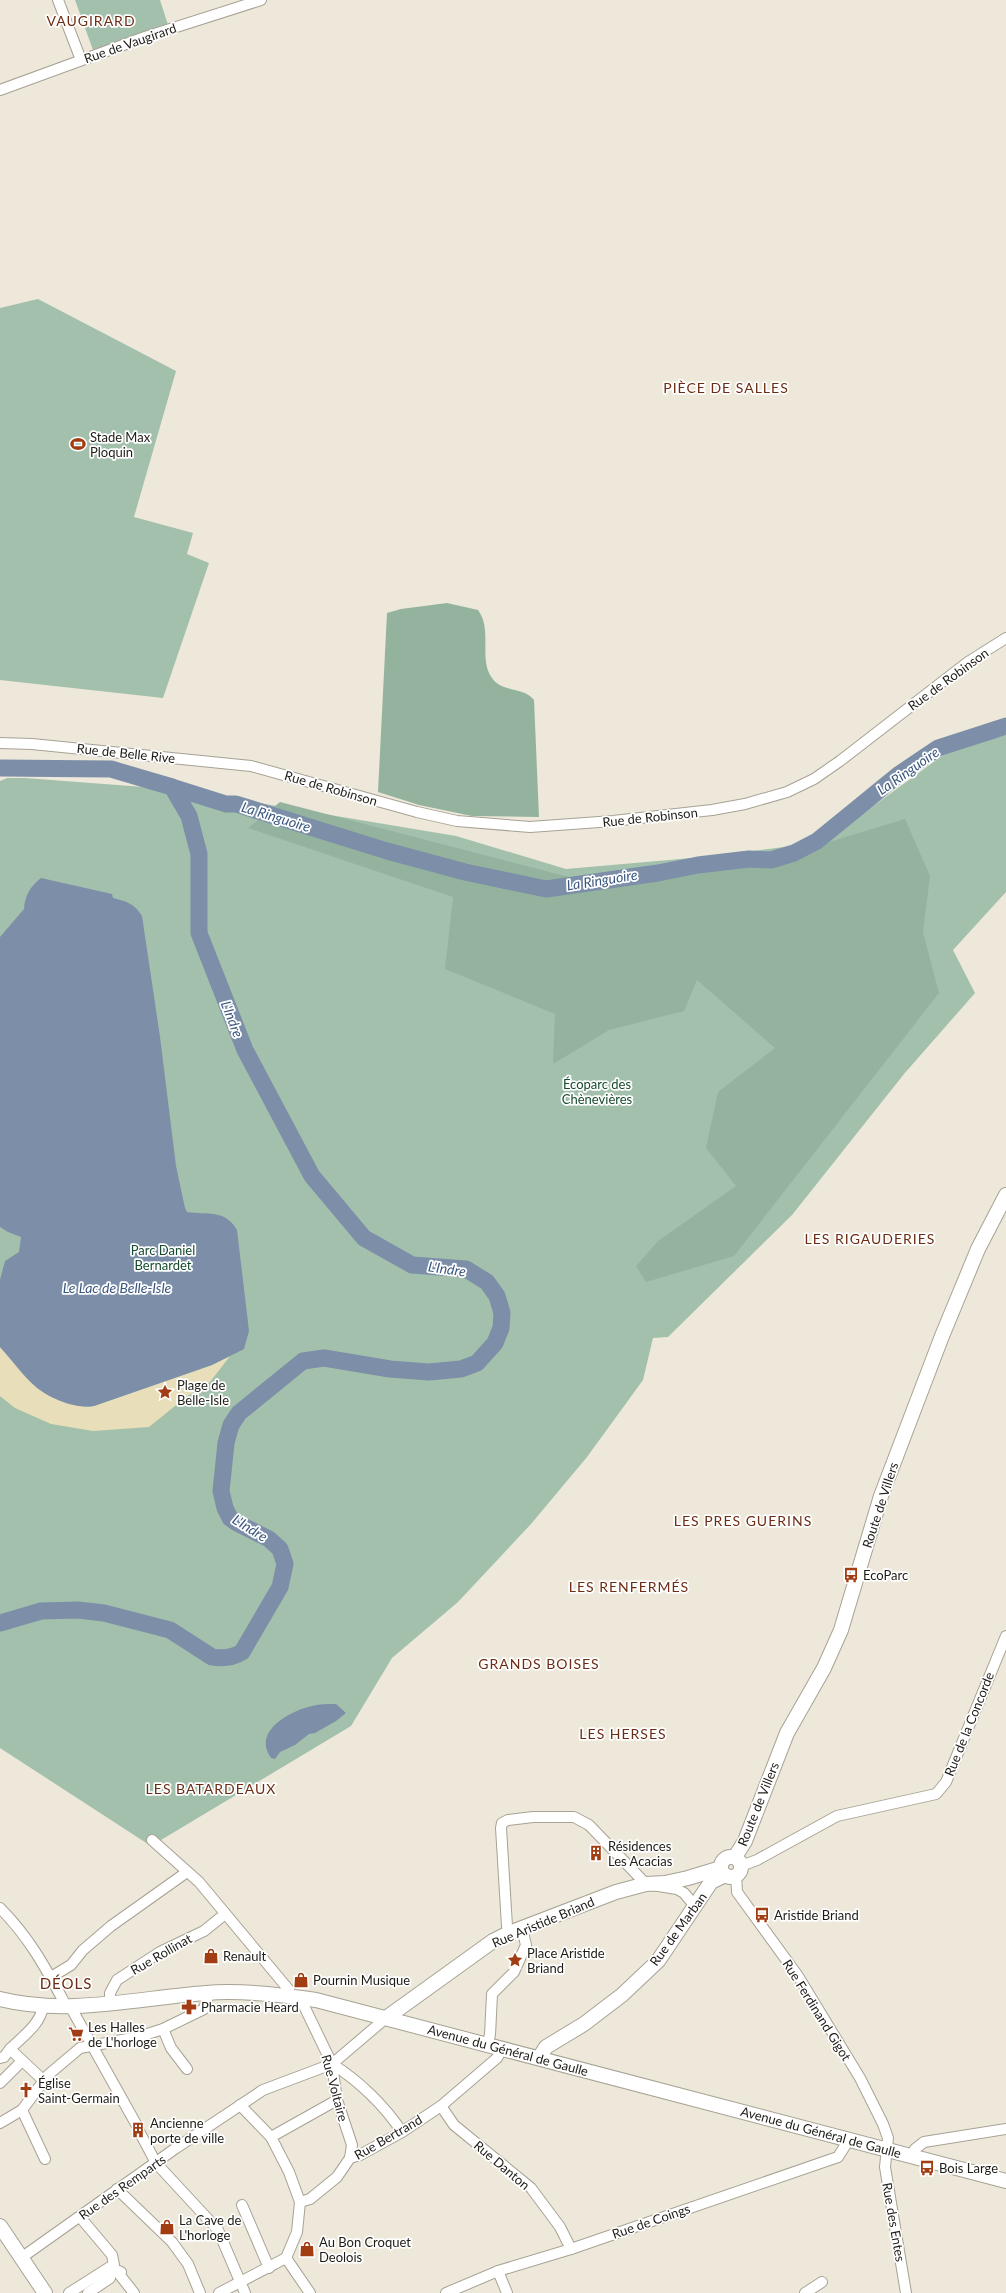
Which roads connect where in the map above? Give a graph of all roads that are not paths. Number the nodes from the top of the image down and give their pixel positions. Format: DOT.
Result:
graph roads {
  1 [pos="58,0"];
  2 [pos="261,0"];
  3 [pos="80,60"];
  4 [pos="0,90"];
  5 [pos="1006,638"];
  6 [pos="0,744"];
  7 [pos="251,766"];
  8 [pos="1006,1195"];
  9 [pos="1006,1636"];
  10 [pos="152,1840"];
  11 [pos="732,1868"];
  12 [pos="187,1872"];
  13 [pos="646,1884"];
  14 [pos="695,1906"];
  15 [pos="0,1908"];
  16 [pos="225,1914"];
  17 [pos="516,1930"];
  18 [pos="51,1977"];
  19 [pos="209,1993"];
  20 [pos="290,1997"];
  21 [pos="305,1998"];
  22 [pos="0,1999"];
  23 [pos="110,2004"];
  24 [pos="66,2005"];
  25 [pos="43,2006"];
  26 [pos="386,2018"];
  27 [pos="163,2029"];
  28 [pos="93,2044"];
  29 [pos="487,2045"];
  30 [pos="502,2049"];
  31 [pos="10,2050"];
  32 [pos="0,2058"];
  33 [pos="539,2058"];
  34 [pos="22,2061"];
  35 [pos="332,2064"];
  36 [pos="187,2069"];
  37 [pos="44,2081"];
  38 [pos="0,2083"];
  39 [pos="337,2100"];
  40 [pos="240,2105"];
  41 [pos="441,2106"];
  42 [pos="22,2110"];
  43 [pos="0,2123"];
  44 [pos="1006,2129"];
  45 [pos="402,2132"];
  46 [pos="271,2137"];
  47 [pos="848,2141"];
  48 [pos="888,2151"];
  49 [pos="912,2156"];
  50 [pos="350,2158"];
  51 [pos="45,2159"];
  52 [pos="156,2162"];
  53 [pos="1006,2181"];
  54 [pos="118,2189"];
  55 [pos="300,2202"];
  56 [pos="242,2205"];
  57 [pos="80,2217"];
  58 [pos="0,2226"];
  59 [pos="571,2249"];
  60 [pos="21,2258"];
  61 [pos="286,2258"];
  62 [pos="114,2265"];
  63 [pos="269,2268"];
  64 [pos="498,2271"];
  65 [pos="822,2282"];
  66 [pos="240,2283"];
  67 [pos="45,2293"];
  68 [pos="69,2293"];
  69 [pos="75,2293"];
  70 [pos="84,2293"];
  71 [pos="88,2293"];
  72 [pos="134,2293"];
  73 [pos="142,2293"];
  74 [pos="200,2293"];
  75 [pos="220,2293"];
  76 [pos="245,2293"];
  77 [pos="310,2293"];
  78 [pos="446,2293"];
  79 [pos="507,2293"];
  80 [pos="805,2293"];
  81 [pos="906,2293"];
  1 -- 3 [label="street"];
  2 -- 3 [label="street, Rue de Vaugirard"];
  3 -- 4 [label="street, Rue de Vaugirard"];
  5 -- 7 [label="street, Rue de Robinson"];
  6 -- 7 [label="street, Rue de Belle Rive"];
  8 -- 11 [label="main road, Route de Villers"];
  9 -- 11 [label="street, Rue de la Concorde"];
  10 -- 12 [label="street"];
  11 -- 13 [label="main road, Rue Aristide Briand"];
  11 -- 14 [label="main road, Rue de Marban"];
  11 -- 48 [label="street, Rue Ferdinand Gigot"];
  12 -- 16 [label="street"];
  12 -- 18 [label="street"];
  13 -- 14 [label="street"];
  13 -- 17 [label="main road, Rue Aristide Briand"];
  13 -- 17 [label="street"];
  14 -- 33 [label="main road, Rue de Marban"];
  15 -- 18 [label="street"];
  16 -- 20 [label="street"];
  16 -- 23 [label="street, Rue Rollinat"];
  17 -- 26 [label="main road, Rue Aristide Briand"];
  17 -- 29 [label="street"];
  18 -- 24 [label="street"];
  19 -- 20 [label="main road, Avenue du Général de Gaulle"];
  19 -- 23 [label="main road, Avenue du Général de Gaulle"];
  19 -- 27 [label="street"];
  20 -- 21 [label="main road, Avenue du Général de Gaulle"];
  21 -- 26 [label="main road, Avenue du Général de Gaulle"];
  21 -- 35 [label="street, Rue Voltaire"];
  22 -- 25 [label="main road, Avenue du Général de Gaulle"];
  23 -- 24 [label="main road, Avenue du Général de Gaulle"];
  24 -- 25 [label="main road, Avenue du Général de Gaulle"];
  24 -- 28 [label="street"];
  25 -- 31 [label="street"];
  26 -- 29 [label="main road, Avenue du Général de Gaulle"];
  26 -- 35 [label="street, Rue des Remparts"];
  27 -- 28 [label="street"];
  27 -- 36 [label="street"];
  28 -- 37 [label="street"];
  28 -- 52 [label="street"];
  29 -- 30 [label="main road, Avenue du Général de Gaulle"];
  30 -- 33 [label="main road, Avenue du Général de Gaulle"];
  30 -- 41 [label="street, Rue Bertrand"];
  31 -- 32 [label="street"];
  31 -- 34 [label="street"];
  33 -- 47 [label="main road, Avenue du Général de Gaulle"];
  34 -- 37 [label="street"];
  34 -- 38 [label="street"];
  35 -- 39 [label="street, Rue Voltaire"];
  35 -- 40 [label="street, Rue des Remparts"];
  35 -- 45 [label="street"];
  37 -- 42 [label="street"];
  39 -- 46 [label="street"];
  39 -- 50 [label="street, Rue Voltaire"];
  40 -- 46 [label="street"];
  40 -- 52 [label="street, Rue des Remparts"];
  41 -- 45 [label="street, Rue Bertrand"];
  41 -- 59 [label="street, Rue Danton"];
  42 -- 43 [label="street"];
  42 -- 51 [label="street"];
  44 -- 49 [label="street"];
  45 -- 50 [label="street, Rue Bertrand"];
  46 -- 55 [label="street"];
  47 -- 48 [label="main road, Avenue du Général de Gaulle"];
  47 -- 59 [label="street, Rue de Coings"];
  48 -- 49 [label="main road, Avenue du Général de Gaulle"];
  48 -- 81 [label="street, Rue des Entes"];
  49 -- 53 [label="main road, Avenue du Général de Gaulle"];
  50 -- 55 [label="street, Rue Bertrand"];
  52 -- 54 [label="street, Rue des Remparts"];
  52 -- 66 [label="street"];
  54 -- 57 [label="street, Rue des Remparts"];
  54 -- 74 [label="street"];
  55 -- 61 [label="street"];
  56 -- 63 [label="street"];
  57 -- 60 [label="street, Rue des Remparts"];
  57 -- 62 [label="street"];
  58 -- 60 [label="main road"];
  59 -- 64 [label="street, Rue de Coings"];
  60 -- 67 [label="main road"];
  61 -- 63 [label="street"];
  61 -- 77 [label="street"];
  62 -- 68 [label="street"];
  62 -- 73 [label="street"];
  63 -- 66 [label="street"];
  64 -- 78 [label="street, Rue de Coings"];
  64 -- 79 [label="street"];
  65 -- 80 [label="street"];
  66 -- 75 [label="street"];
  66 -- 76 [label="street"];
  69 -- 70 [label="street"];
  71 -- 72 [label="street"];
}
